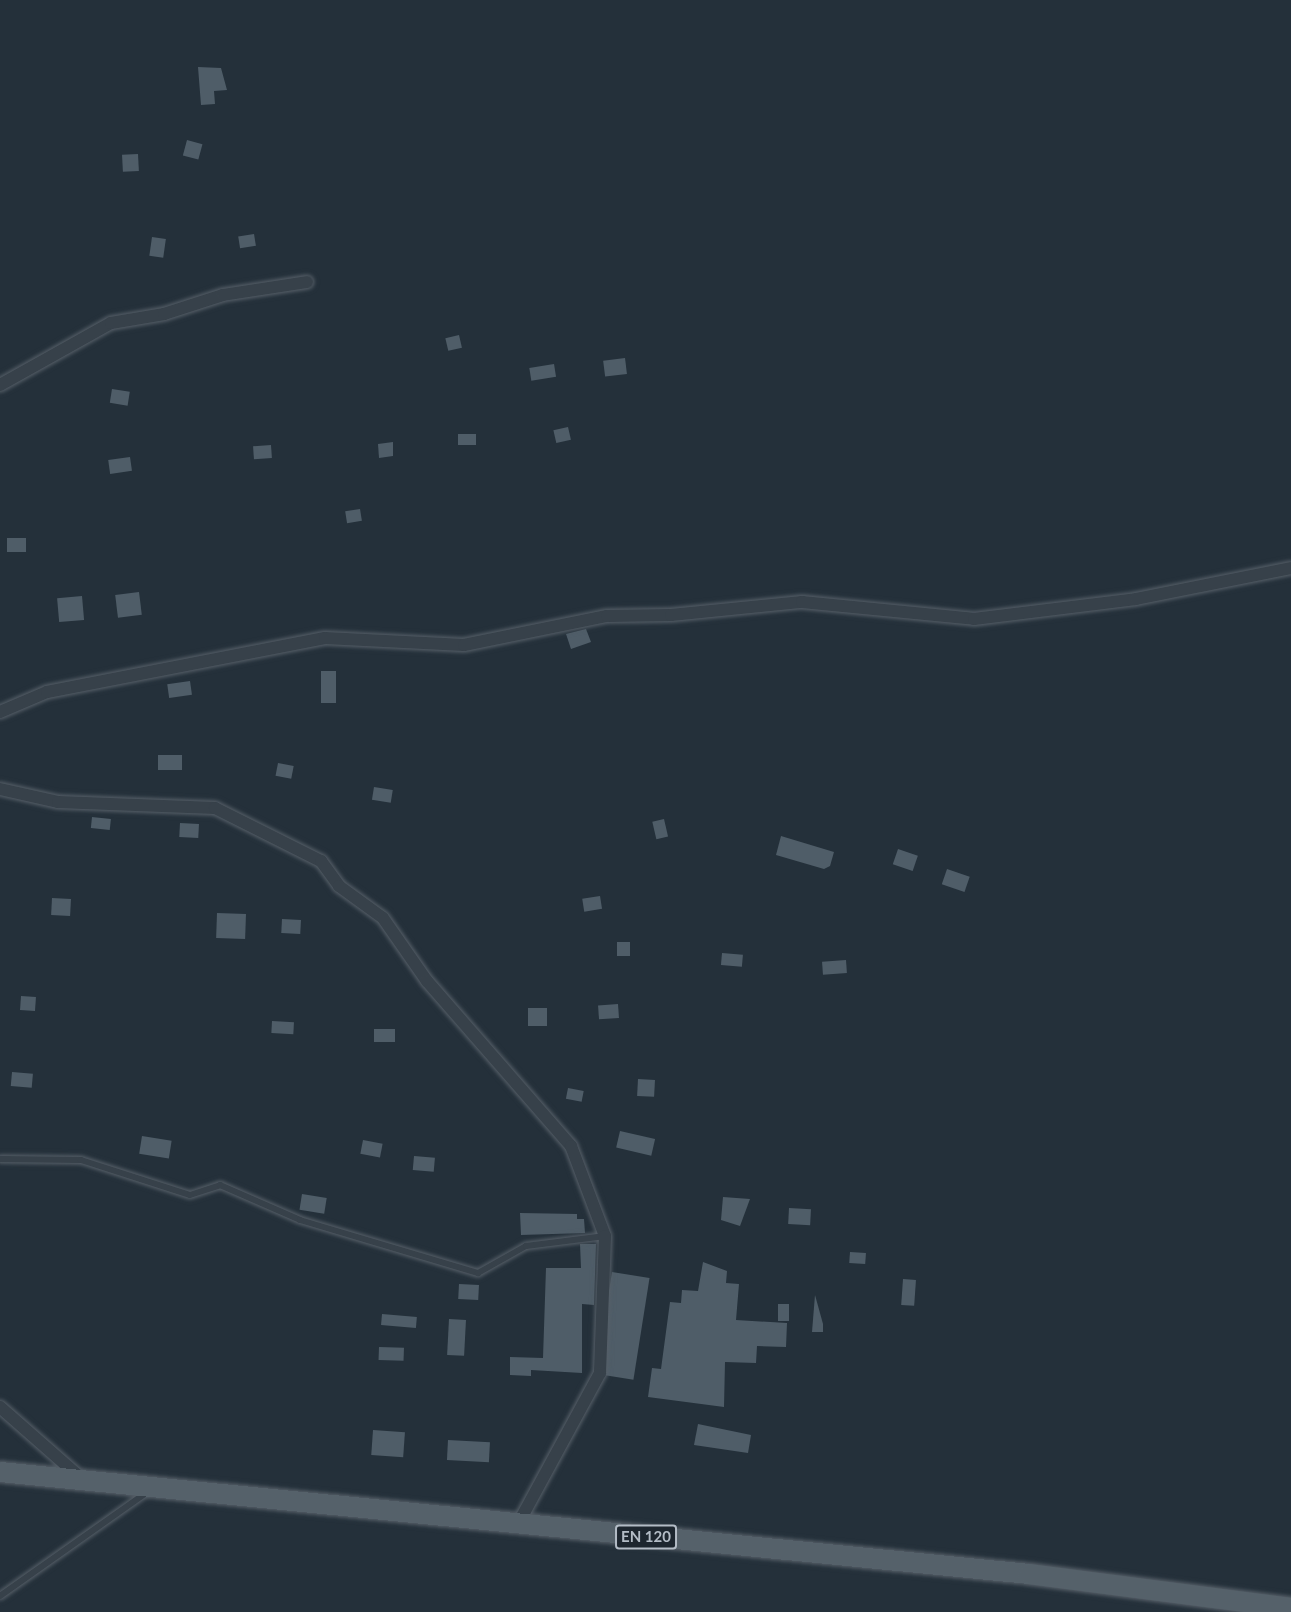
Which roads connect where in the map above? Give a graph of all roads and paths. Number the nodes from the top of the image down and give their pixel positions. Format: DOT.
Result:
graph roads {
  1 [pos="307,282"];
  2 [pos="0,385"];
  3 [pos="1291,568"];
  4 [pos="0,712"];
  5 [pos="0,789"];
  6 [pos="0,1159"];
  7 [pos="605,1236"];
  8 [pos="0,1407"];
  9 [pos="0,1472"];
  10 [pos="86,1482"];
  11 [pos="153,1488"];
  12 [pos="518,1524"];
  13 [pos="0,1596"];
  14 [pos="1291,1608"];
  1 -- 2 [label="street"];
  3 -- 4 [label="street"];
  5 -- 7 [label="street"];
  6 -- 7 [label="lane"];
  7 -- 12 [label="street"];
  8 -- 10 [label="street"];
  9 -- 10 [label="main road, EN 120"];
  10 -- 11 [label="main road, EN 120"];
  11 -- 12 [label="main road, EN 120"];
  11 -- 13 [label="lane"];
  12 -- 14 [label="main road, EN 120"];
}
